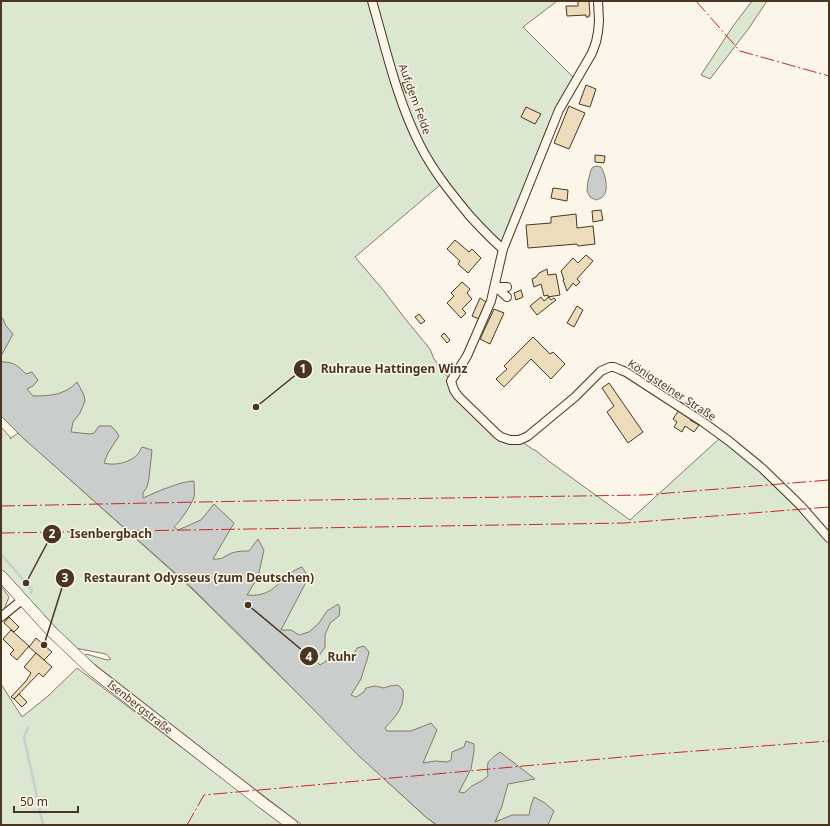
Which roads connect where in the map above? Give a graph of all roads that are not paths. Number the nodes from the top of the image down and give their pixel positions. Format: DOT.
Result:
graph roads {
  1 [pos="372,1"];
  2 [pos="598,1"];
  3 [pos="503,249"];
  4 [pos="495,286"];
  5 [pos="507,287"];
  6 [pos="507,297"];
  7 [pos="829,538"];
  8 [pos="1,576"];
  9 [pos="22,600"];
  10 [pos="1,617"];
  11 [pos="292,825"];
  1 -- 3 [label="street, Auf dem Felde"];
  2 -- 3 [label="street, Königsteiner Straße"];
  3 -- 4 [label="street, Königsteiner Straße"];
  4 -- 5 [label="street"];
  4 -- 6 [label="street"];
  4 -- 7 [label="street, Königsteiner Straße"];
  8 -- 9 [label="main road, Isenbergstraße"];
  9 -- 10 [label="street"];
  9 -- 11 [label="main road, Isenbergstraße"];
}
